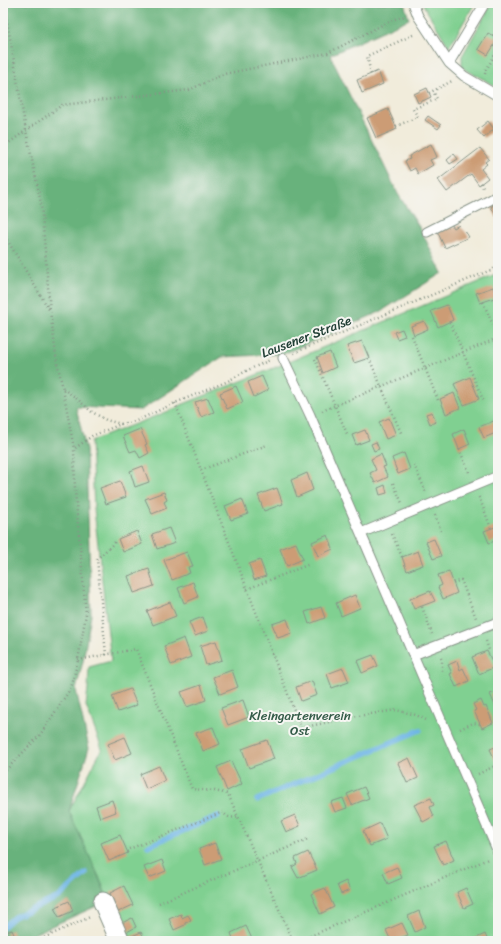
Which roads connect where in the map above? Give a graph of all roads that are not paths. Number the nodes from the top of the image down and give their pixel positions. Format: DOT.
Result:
graph roads {
  1 [pos="413,3"];
  2 [pos="485,3"];
  3 [pos="449,63"];
  4 [pos="498,96"];
  5 [pos="498,195"];
  6 [pos="427,232"];
  7 [pos="283,358"];
  8 [pos="498,476"];
  9 [pos="361,533"];
  10 [pos="498,622"];
  11 [pos="413,655"];
  12 [pos="494,855"];
  13 [pos="105,906"];
  14 [pos="120,941"];
  1 -- 3 [label="lane"];
  2 -- 3 [label="lane"];
  3 -- 4 [label="lane"];
  5 -- 6 [label="lane"];
  7 -- 9 [label="lane"];
  8 -- 9 [label="lane"];
  9 -- 11 [label="lane"];
  10 -- 11 [label="lane"];
  11 -- 12 [label="lane"];
  13 -- 14 [label="street"];
}
